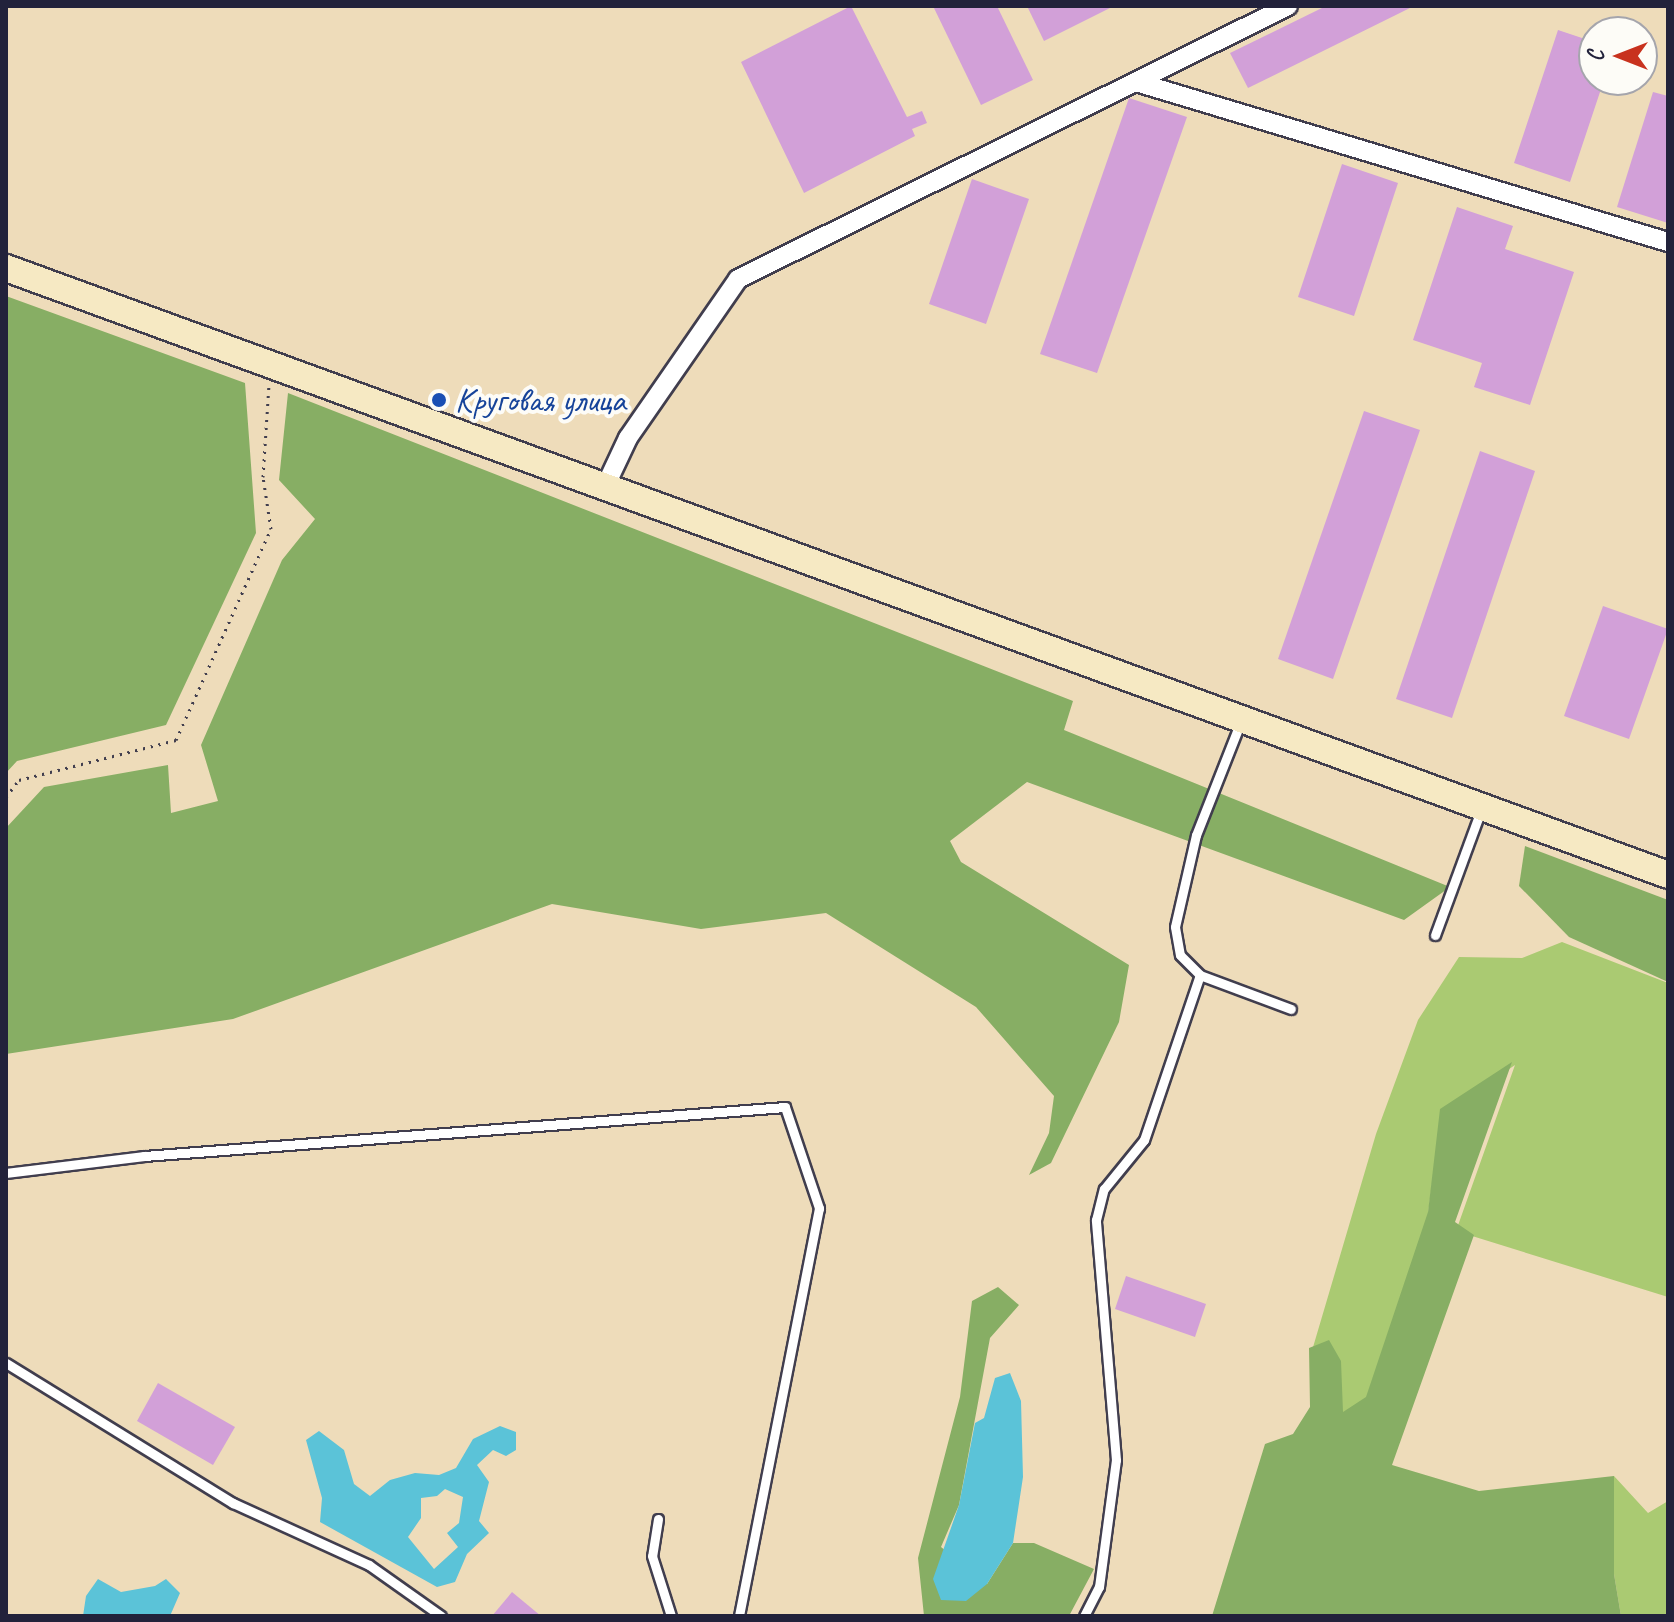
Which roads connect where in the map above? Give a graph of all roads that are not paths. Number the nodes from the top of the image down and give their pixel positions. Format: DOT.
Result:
graph roads {
  1 [pos="1288,6"];
  2 [pos="1136,82"];
  3 [pos="1668,242"];
  4 [pos="6,268"];
  5 [pos="604,489"];
  6 [pos="1241,721"];
  7 [pos="1482,806"];
  8 [pos="1668,875"];
  9 [pos="1435,935"];
  10 [pos="1200,975"];
  11 [pos="1291,1009"];
  12 [pos="6,1173"];
  13 [pos="6,1363"];
  14 [pos="658,1519"];
  15 [pos="441,1616"];
  16 [pos="671,1616"];
  17 [pos="739,1616"];
  18 [pos="1084,1616"];
  1 -- 2 [label="street"];
  2 -- 3 [label="street"];
  2 -- 5 [label="street"];
  4 -- 5 [label="main road"];
  5 -- 6 [label="main road"];
  6 -- 7 [label="main road"];
  6 -- 10 [label="lane"];
  7 -- 8 [label="main road"];
  7 -- 9 [label="lane"];
  10 -- 11 [label="lane"];
  10 -- 18 [label="lane"];
  12 -- 17 [label="lane"];
  13 -- 15 [label="lane"];
  14 -- 16 [label="lane"];
}
